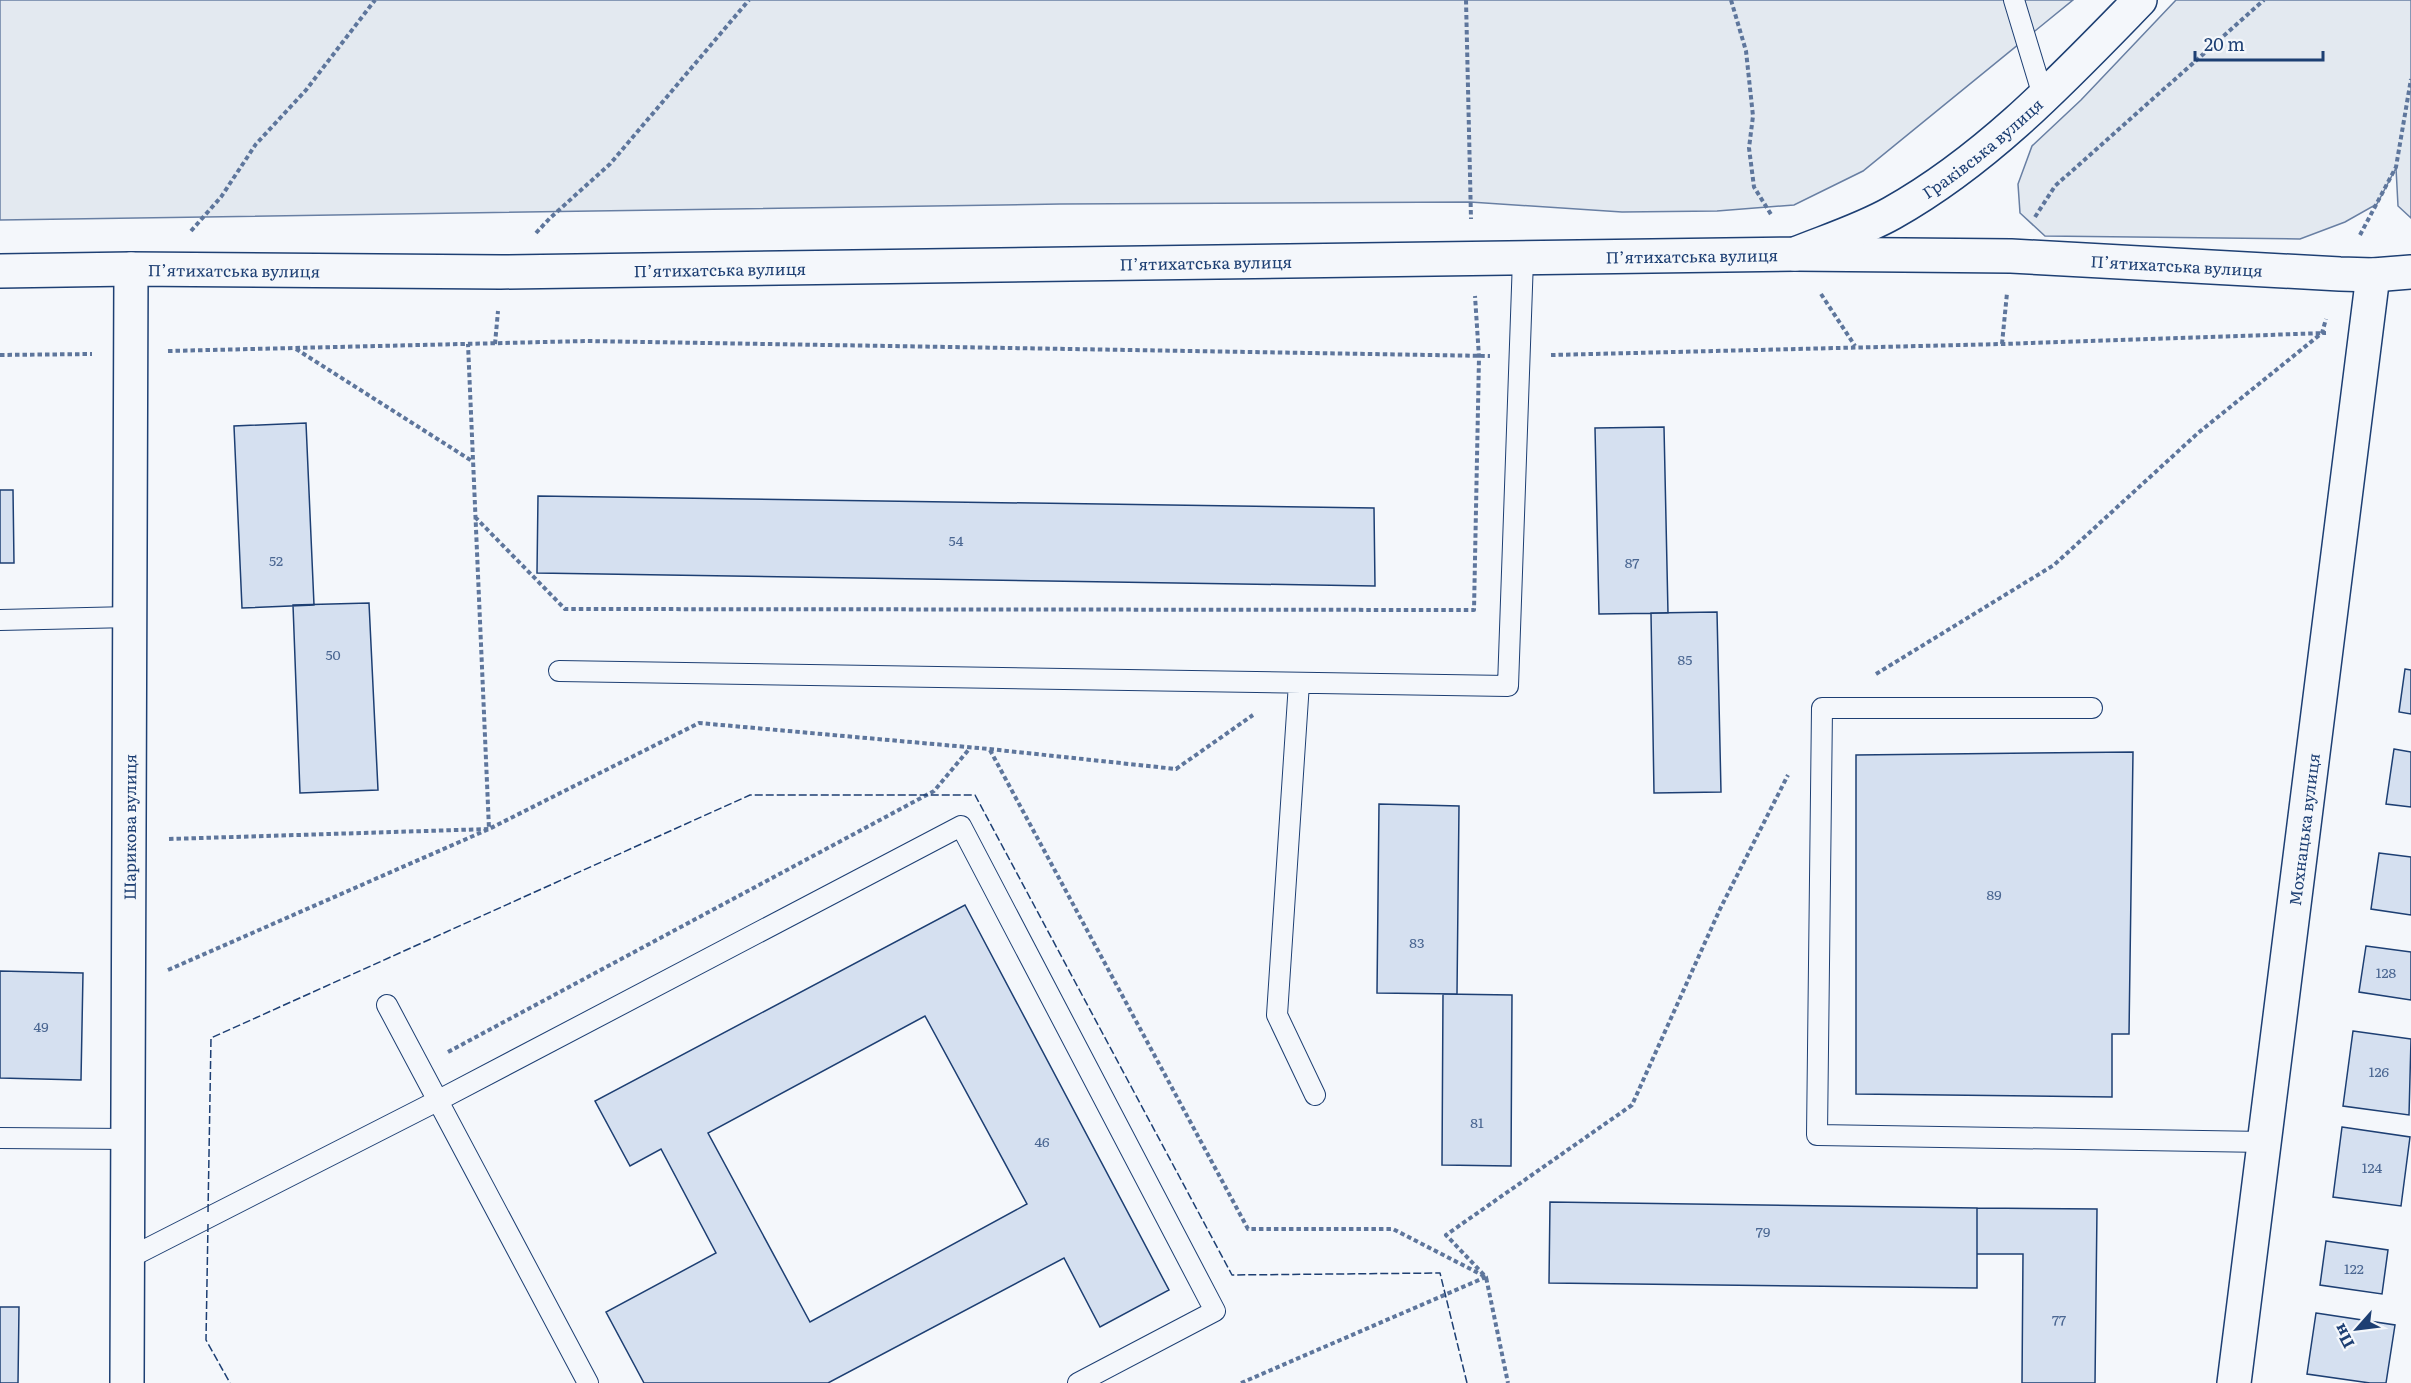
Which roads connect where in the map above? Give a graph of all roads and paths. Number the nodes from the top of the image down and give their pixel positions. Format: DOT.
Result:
graph roads {
  1 [pos="375,0"];
  2 [pos="749,0"];
  3 [pos="1466,0"];
  4 [pos="1731,0"];
  5 [pos="2014,0"];
  6 [pos="2140,0"];
  7 [pos="2264,0"];
  8 [pos="2411,80"];
  9 [pos="2044,99"];
  10 [pos="1795,254"];
  11 [pos="2011,256"];
  12 [pos="1473,258"];
  13 [pos="1523,259"];
  14 [pos="144,269"];
  15 [pos="0,271"];
  16 [pos="501,272"];
  17 [pos="2411,272"];
  18 [pos="2340,274"];
  19 [pos="2373,275"];
  20 [pos="2366,332"];
  21 [pos="2322,333"];
  22 [pos="468,344"];
  23 [pos="495,344"];
  24 [pos="2002,344"];
  25 [pos="1855,346"];
  26 [pos="296,349"];
  27 [pos="131,352"];
  28 [pos="0,355"];
  29 [pos="1521,356"];
  30 [pos="1479,357"];
  31 [pos="472,461"];
  32 [pos="475,517"];
  33 [pos="130,617"];
  34 [pos="0,620"];
  35 [pos="559,671"];
  36 [pos="1872,677"];
  37 [pos="1299,683"];
  38 [pos="2092,708"];
  39 [pos="970,747"];
  40 [pos="989,749"];
  41 [pos="1790,771"];
  42 [pos="489,829"];
  43 [pos="165,839"];
  44 [pos="162,972"];
  45 [pos="387,1005"];
  46 [pos="420,1068"];
  47 [pos="1316,1095"];
  48 [pos="439,1100"];
  49 [pos="0,1138"];
  50 [pos="128,1139"];
  51 [pos="2265,1142"];
  52 [pos="128,1259"];
  53 [pos="1486,1276"];
  54 [pos="127,1383"];
  55 [pos="588,1383"];
  56 [pos="1078,1383"];
  57 [pos="1241,1383"];
  58 [pos="1508,1383"];
  59 [pos="2234,1383"];
  1 -- 14 [label="path"];
  2 -- 16 [label="path"];
  3 -- 12 [label="path"];
  4 -- 10 [label="path"];
  5 -- 9 [label="lane"];
  6 -- 9 [label="street, Граківська вулиця"];
  7 -- 11 [label="path"];
  8 -- 18 [label="path"];
  9 -- 10 [label="street, Граківська вулиця"];
  10 -- 11 [label="street, П’ятихатська вулиця"];
  10 -- 13 [label="street, П’ятихатська вулиця"];
  10 -- 25 [label="path"];
  11 -- 18 [label="street, П’ятихатська вулиця"];
  11 -- 24 [label="path"];
  12 -- 13 [label="street, П’ятихатська вулиця"];
  12 -- 16 [label="street, П’ятихатська вулиця"];
  12 -- 30 [label="path"];
  13 -- 29 [label="lane"];
  14 -- 15 [label="street, П’ятихатська вулиця"];
  14 -- 16 [label="street, П’ятихатська вулиця"];
  14 -- 27 [label="street, Шарикова вулиця"];
  16 -- 23 [label="path"];
  17 -- 19 [label="street, П’ятихатська вулиця"];
  18 -- 19 [label="street, П’ятихатська вулиця"];
  18 -- 21 [label="path"];
  19 -- 20 [label="street, Мохнацька вулиця"];
  20 -- 21 [label="path"];
  20 -- 51 [label="street, Мохнацька вулиця"];
  21 -- 24 [label="path"];
  21 -- 36 [label="path"];
  22 -- 23 [label="path"];
  22 -- 26 [label="path"];
  22 -- 31 [label="path"];
  23 -- 30 [label="path"];
  24 -- 25 [label="path"];
  25 -- 29 [label="path"];
  26 -- 27 [label="path"];
  26 -- 31 [label="path"];
  27 -- 28 [label="path"];
  27 -- 33 [label="street, Шарикова вулиця"];
  29 -- 30 [label="path"];
  29 -- 37 [label="lane"];
  30 -- 32 [label="path"];
  31 -- 32 [label="path"];
  32 -- 42 [label="path"];
  33 -- 34 [label="lane"];
  33 -- 50 [label="street, Шарикова вулиця"];
  35 -- 37 [label="lane"];
  37 -- 40 [label="path"];
  37 -- 47 [label="lane"];
  38 -- 51 [label="lane"];
  39 -- 40 [label="path"];
  39 -- 42 [label="path"];
  39 -- 46 [label="path"];
  40 -- 53 [label="path"];
  41 -- 53 [label="path"];
  42 -- 43 [label="path"];
  42 -- 44 [label="path"];
  45 -- 46 [label="lane"];
  46 -- 48 [label="lane"];
  48 -- 52 [label="lane"];
  48 -- 55 [label="lane"];
  48 -- 56 [label="lane"];
  49 -- 50 [label="lane"];
  50 -- 52 [label="street, Шарикова вулиця"];
  51 -- 59 [label="street, Мохнацька вулиця"];
  52 -- 54 [label="street, Шарикова вулиця"];
  53 -- 57 [label="path"];
  53 -- 58 [label="path"];
}
